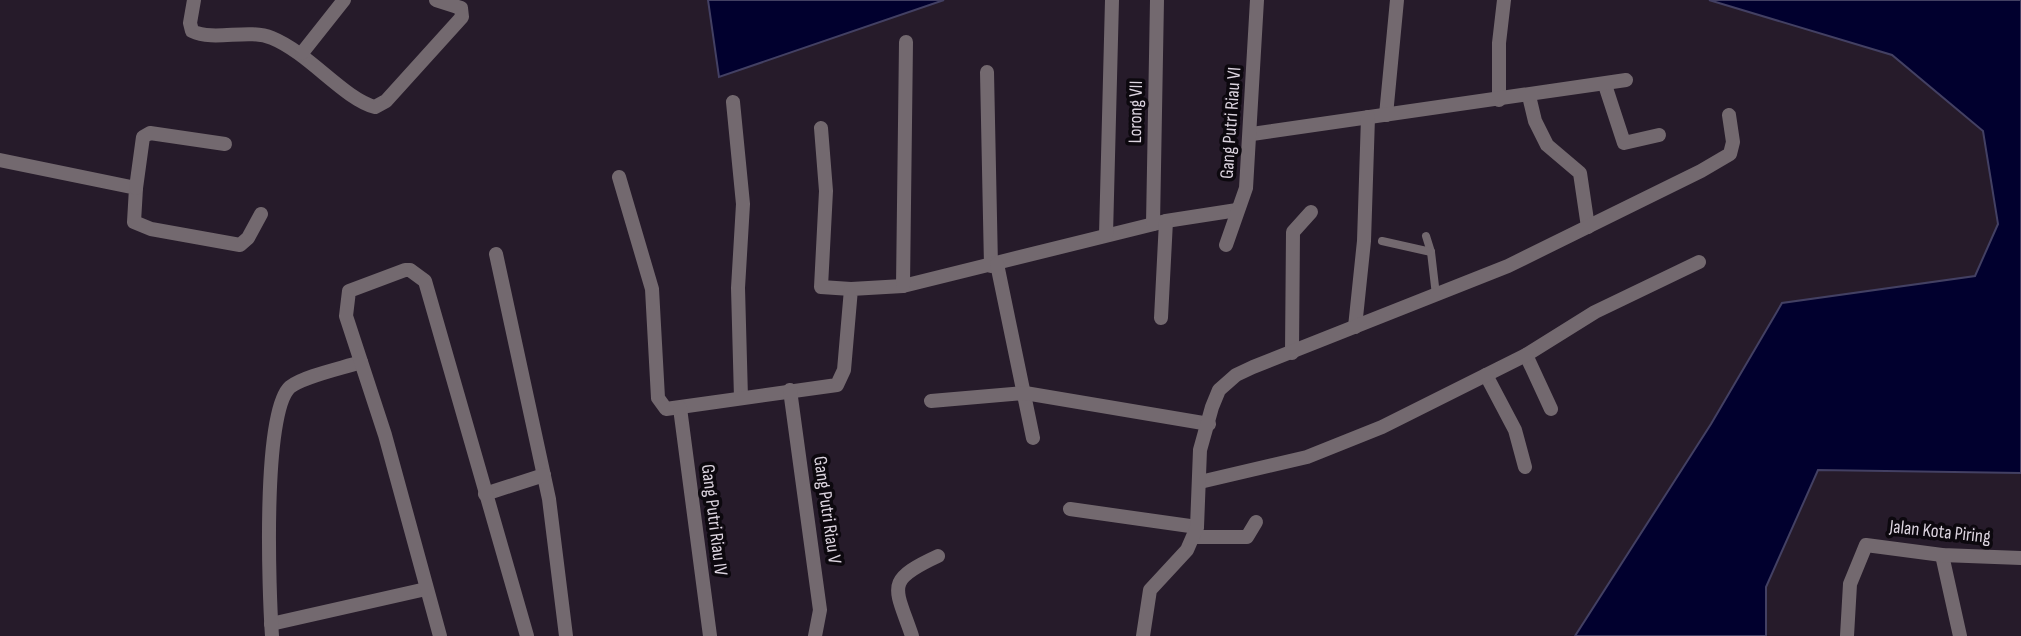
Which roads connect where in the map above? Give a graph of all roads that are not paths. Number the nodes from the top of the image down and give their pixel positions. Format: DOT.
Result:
graph roads {
  1 [pos="194,0"];
  2 [pos="436,0"];
  3 [pos="1112,0"];
  4 [pos="1157,0"];
  5 [pos="1257,0"];
  6 [pos="1397,0"];
  7 [pos="1504,0"];
  8 [pos="342,1"];
  9 [pos="906,42"];
  10 [pos="302,53"];
  11 [pos="987,72"];
  12 [pos="1626,80"];
  13 [pos="1605,85"];
  14 [pos="1529,96"];
  15 [pos="1499,100"];
  16 [pos="733,102"];
  17 [pos="1386,115"];
  18 [pos="1729,115"];
  19 [pos="1368,117"];
  20 [pos="821,128"];
  21 [pos="1252,134"];
  22 [pos="1659,135"];
  23 [pos="225,144"];
  24 [pos="0,160"];
  25 [pos="619,177"];
  26 [pos="136,188"];
  27 [pos="1237,211"];
  28 [pos="1311,212"];
  29 [pos="261,214"];
  30 [pos="1160,223"];
  31 [pos="1588,226"];
  32 [pos="1107,235"];
  33 [pos="1426,236"];
  34 [pos="1382,241"];
  35 [pos="1226,245"];
  36 [pos="1431,252"];
  37 [pos="496,254"];
  38 [pos="1699,262"];
  39 [pos="994,265"];
  40 [pos="903,286"];
  41 [pos="851,289"];
  42 [pos="1436,295"];
  43 [pos="1161,318"];
  44 [pos="1355,327"];
  45 [pos="1292,353"];
  46 [pos="1526,355"];
  47 [pos="361,362"];
  48 [pos="1486,375"];
  49 [pos="790,390"];
  50 [pos="1025,393"];
  51 [pos="741,398"];
  52 [pos="931,401"];
  53 [pos="680,408"];
  54 [pos="1551,409"];
  55 [pos="1209,424"];
  56 [pos="1034,438"];
  57 [pos="1525,467"];
  58 [pos="544,475"];
  59 [pos="1200,482"];
  60 [pos="485,494"];
  61 [pos="1070,509"];
  62 [pos="1256,522"];
  63 [pos="1196,532"];
  64 [pos="1942,555"];
  65 [pos="938,556"];
  66 [pos="2021,558"];
  67 [pos="426,589"];
  68 [pos="271,630"];
  69 [pos="440,636"];
  70 [pos="527,636"];
  71 [pos="566,636"];
  72 [pos="710,636"];
  73 [pos="815,636"];
  74 [pos="912,636"];
  75 [pos="1143,636"];
  76 [pos="1847,636"];
  77 [pos="1961,636"];
  1 -- 10 [label="street"];
  2 -- 10 [label="street"];
  3 -- 32 [label="street"];
  4 -- 30 [label="street, Lorong VII"];
  5 -- 21 [label="street, Gang Putri Riau VI"];
  6 -- 17 [label="street"];
  7 -- 15 [label="street"];
  8 -- 10 [label="street"];
  9 -- 40 [label="street"];
  11 -- 39 [label="street"];
  12 -- 13 [label="street"];
  13 -- 14 [label="street"];
  13 -- 22 [label="street"];
  14 -- 15 [label="street"];
  14 -- 31 [label="street"];
  15 -- 17 [label="street"];
  16 -- 51 [label="street"];
  17 -- 19 [label="street"];
  18 -- 31 [label="street"];
  19 -- 21 [label="street"];
  19 -- 44 [label="street"];
  20 -- 41 [label="street"];
  21 -- 27 [label="street, Gang Putri Riau VI"];
  23 -- 26 [label="street"];
  24 -- 26 [label="street"];
  25 -- 53 [label="street"];
  26 -- 29 [label="street"];
  27 -- 30 [label="street"];
  27 -- 35 [label="street, Gang Putri Riau VI"];
  28 -- 45 [label="street"];
  30 -- 32 [label="street"];
  30 -- 43 [label="street, Lorong VII"];
  31 -- 42 [label="street"];
  32 -- 39 [label="street"];
  33 -- 36 [label="lane"];
  34 -- 36 [label="lane"];
  36 -- 42 [label="lane"];
  37 -- 58 [label="street"];
  38 -- 46 [label="street"];
  39 -- 40 [label="street"];
  39 -- 50 [label="street"];
  40 -- 41 [label="street"];
  41 -- 49 [label="street"];
  42 -- 44 [label="street"];
  44 -- 45 [label="street"];
  45 -- 55 [label="street"];
  46 -- 48 [label="street"];
  46 -- 54 [label="street"];
  47 -- 60 [label="street"];
  47 -- 67 [label="street"];
  47 -- 68 [label="street"];
  48 -- 57 [label="street"];
  48 -- 59 [label="street"];
  49 -- 51 [label="street"];
  49 -- 73 [label="street, Gang Putri Riau V"];
  50 -- 52 [label="street"];
  50 -- 55 [label="street"];
  50 -- 56 [label="street"];
  51 -- 53 [label="street"];
  53 -- 72 [label="street, Gang Putri Riau IV"];
  55 -- 59 [label="street"];
  58 -- 60 [label="street"];
  58 -- 71 [label="street"];
  59 -- 63 [label="street"];
  60 -- 70 [label="street"];
  61 -- 63 [label="street"];
  62 -- 63 [label="street"];
  63 -- 75 [label="street"];
  64 -- 66 [label="street, Jalan Kota Piring"];
  64 -- 76 [label="street, Jalan Kota Piring"];
  64 -- 77 [label="street"];
  65 -- 74 [label="street"];
  67 -- 68 [label="street"];
  67 -- 69 [label="street"];
}
